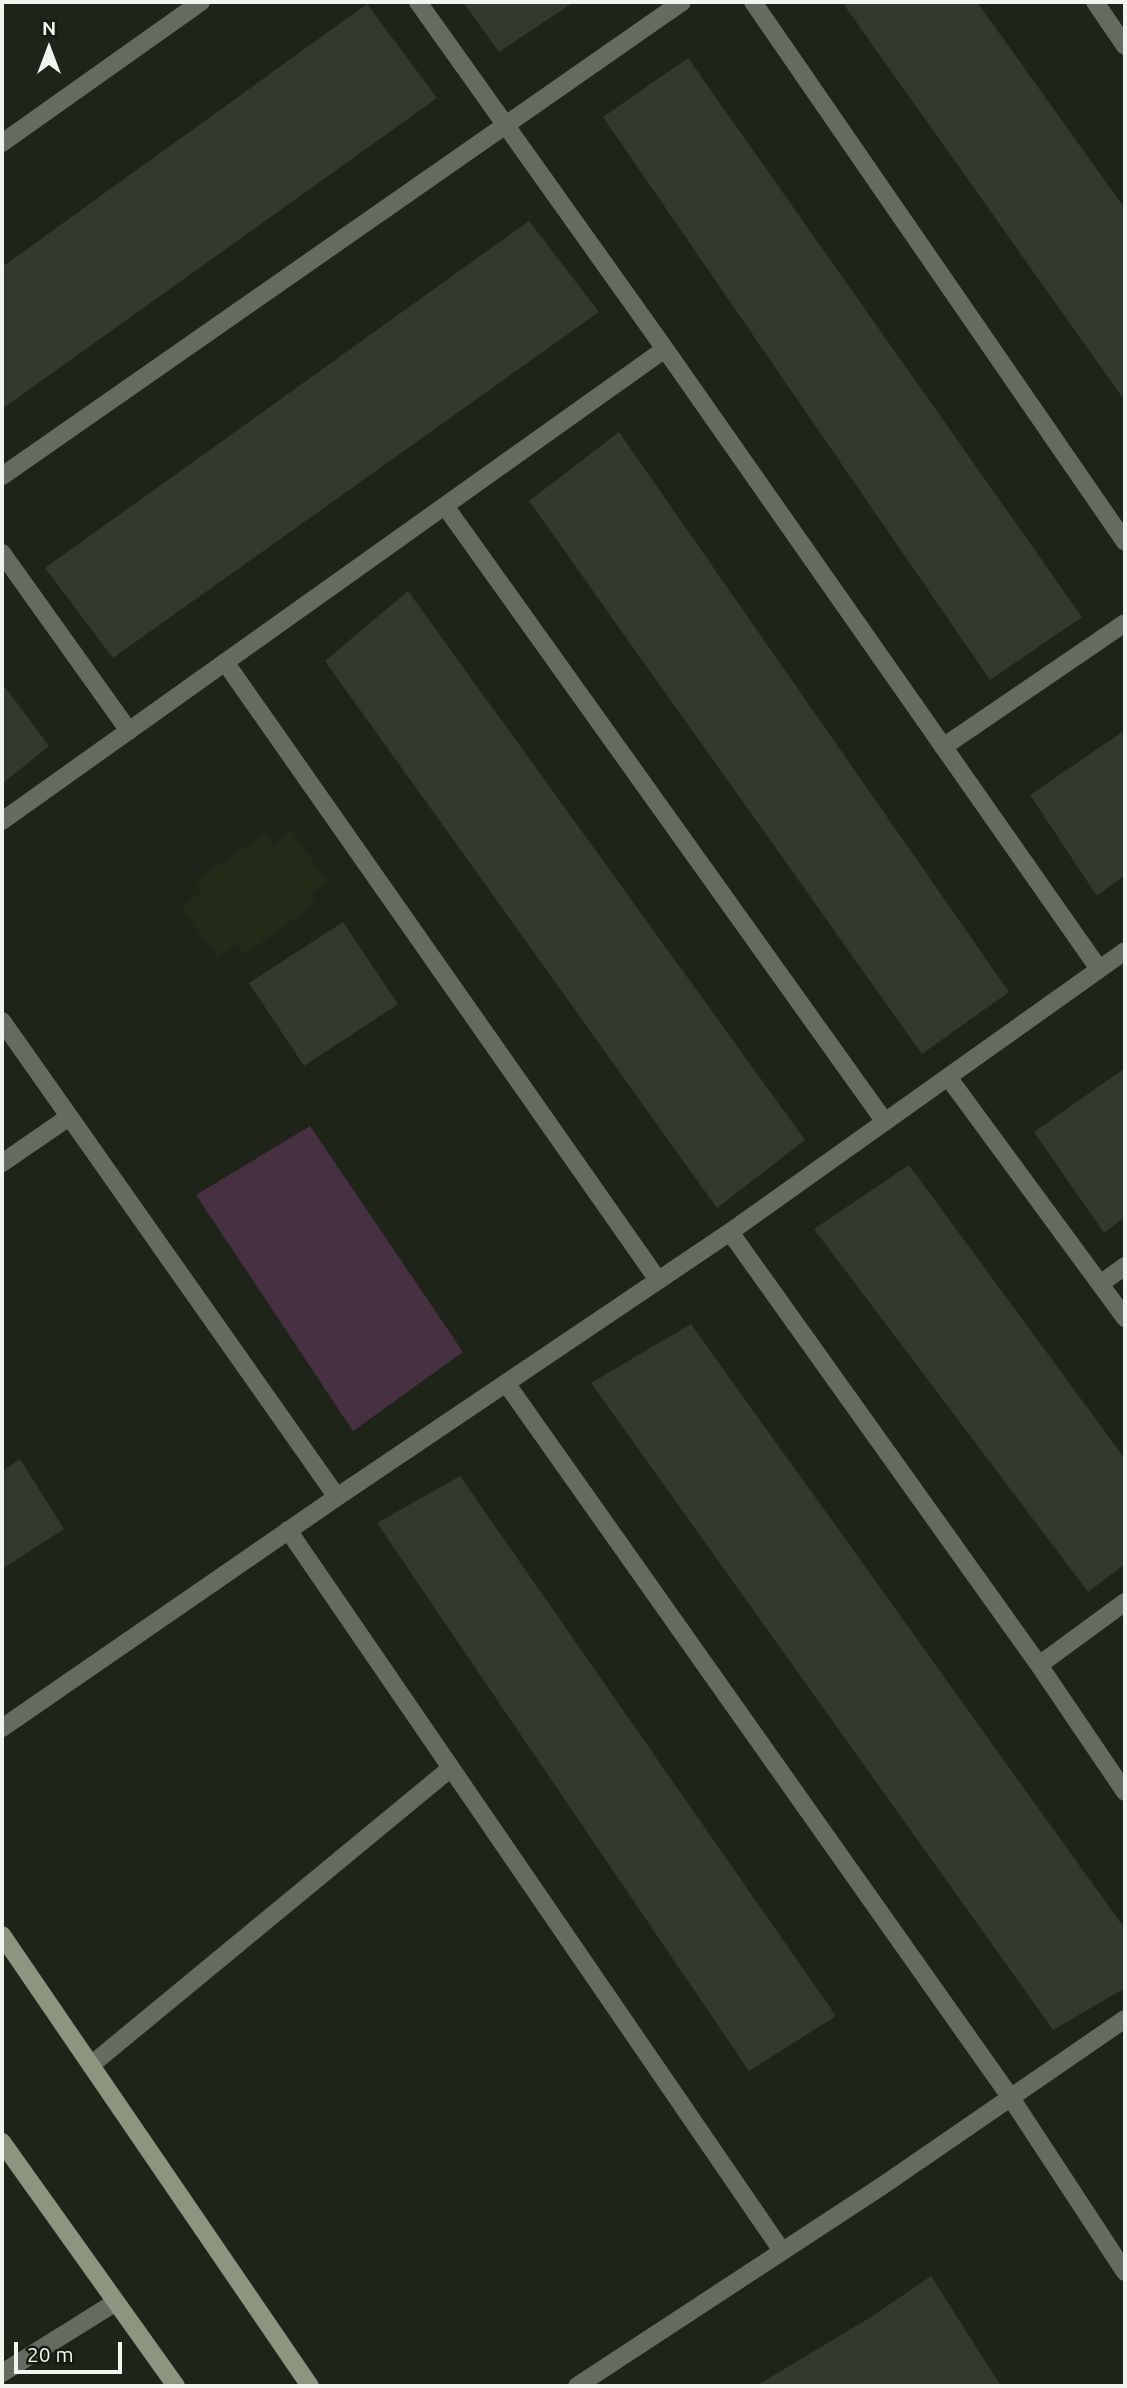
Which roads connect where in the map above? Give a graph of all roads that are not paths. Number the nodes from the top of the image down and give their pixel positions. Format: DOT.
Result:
graph roads {
  1 [pos="201,2"];
  2 [pos="418,2"];
  3 [pos="682,2"];
  4 [pos="753,2"];
  5 [pos="1095,2"];
  6 [pos="1125,46"];
  7 [pos="505,124"];
  8 [pos="2,143"];
  9 [pos="665,349"];
  10 [pos="2,476"];
  11 [pos="444,506"];
  12 [pos="1125,542"];
  13 [pos="2,553"];
  14 [pos="1125,623"];
  15 [pos="225,662"];
  16 [pos="129,730"];
  17 [pos="943,747"];
  18 [pos="2,821"];
  19 [pos="1125,951"];
  20 [pos="1099,969"];
  21 [pos="2,1021"];
  22 [pos="948,1077"];
  23 [pos="69,1117"];
  24 [pos="885,1122"];
  25 [pos="2,1163"];
  26 [pos="730,1232"];
  27 [pos="1125,1266"];
  28 [pos="658,1280"];
  29 [pos="1100,1284"];
  30 [pos="1125,1318"];
  31 [pos="506,1383"];
  32 [pos="337,1497"];
  33 [pos="289,1530"];
  34 [pos="1125,1602"];
  35 [pos="1039,1665"];
  36 [pos="2,1727"];
  37 [pos="451,1768"];
  38 [pos="1125,1792"];
  39 [pos="2,1935"];
  40 [pos="1125,2019"];
  41 [pos="91,2065"];
  42 [pos="1011,2098"];
  43 [pos="2,2142"];
  44 [pos="782,2251"];
  45 [pos="1125,2272"];
  46 [pos="116,2302"];
  47 [pos="2,2373"];
  48 [pos="176,2386"];
  49 [pos="310,2386"];
  50 [pos="576,2386"];
  1 -- 8 [label="street"];
  2 -- 7 [label="street"];
  3 -- 7 [label="street"];
  4 -- 12 [label="street"];
  5 -- 6 [label="street"];
  7 -- 9 [label="street"];
  7 -- 10 [label="street"];
  9 -- 11 [label="street"];
  9 -- 17 [label="street"];
  11 -- 15 [label="street"];
  11 -- 24 [label="street"];
  13 -- 16 [label="street"];
  14 -- 17 [label="street"];
  15 -- 16 [label="street"];
  15 -- 28 [label="street"];
  16 -- 18 [label="street"];
  17 -- 20 [label="street"];
  19 -- 20 [label="street"];
  20 -- 22 [label="street"];
  21 -- 23 [label="street"];
  22 -- 24 [label="street"];
  22 -- 29 [label="street"];
  23 -- 25 [label="street"];
  23 -- 32 [label="street"];
  24 -- 26 [label="street"];
  26 -- 28 [label="street"];
  26 -- 35 [label="street"];
  27 -- 29 [label="street"];
  28 -- 31 [label="street"];
  29 -- 30 [label="street"];
  31 -- 32 [label="street"];
  31 -- 42 [label="street"];
  32 -- 33 [label="street"];
  33 -- 36 [label="street"];
  33 -- 37 [label="street"];
  34 -- 35 [label="street"];
  35 -- 38 [label="street"];
  37 -- 41 [label="street"];
  37 -- 44 [label="street"];
  39 -- 41 [label="street"];
  40 -- 42 [label="street"];
  41 -- 49 [label="street"];
  42 -- 44 [label="street"];
  42 -- 45 [label="street"];
  43 -- 46 [label="street"];
  44 -- 50 [label="street"];
  46 -- 47 [label="street"];
  46 -- 48 [label="street"];
}
